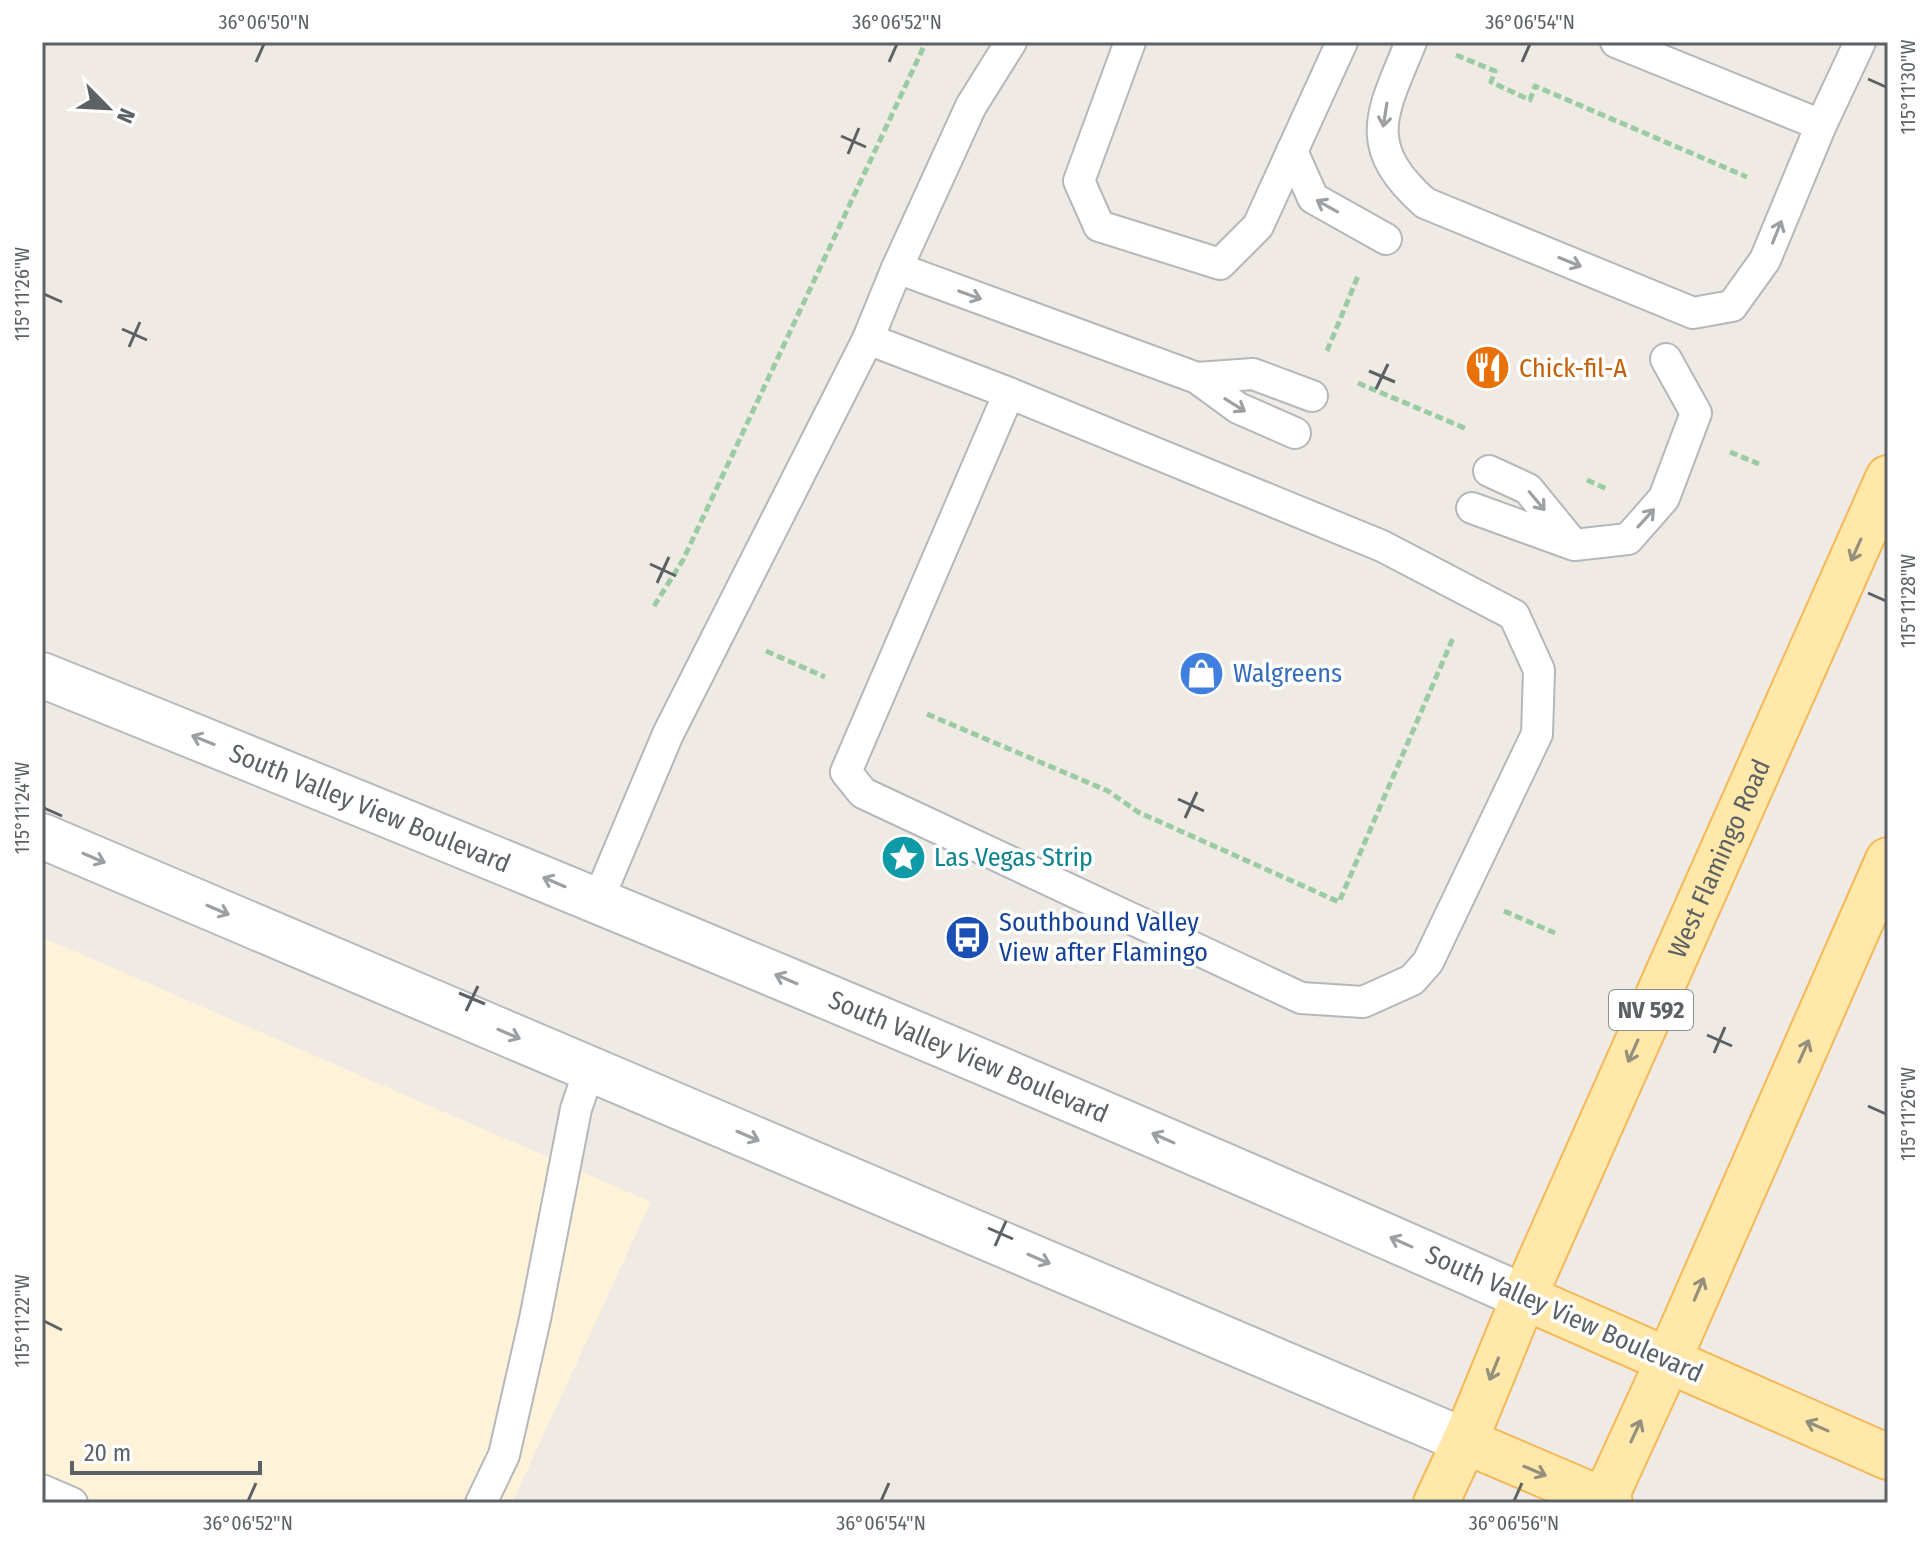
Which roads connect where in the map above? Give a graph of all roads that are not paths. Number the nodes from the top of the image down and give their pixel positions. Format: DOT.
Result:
graph roads {
  1 [pos="1011,42"];
  2 [pos="1130,42"];
  3 [pos="1342,42"];
  4 [pos="1411,42"];
  5 [pos="1616,42"];
  6 [pos="1860,42"];
  7 [pos="1821,125"];
  8 [pos="1292,151"];
  9 [pos="1386,239"];
  10 [pos="897,268"];
  11 [pos="868,339"];
  12 [pos="1666,359"];
  13 [pos="1197,378"];
  14 [pos="1009,393"];
  15 [pos="1312,396"];
  16 [pos="1295,433"];
  17 [pos="1489,471"];
  18 [pos="1888,478"];
  19 [pos="1472,508"];
  20 [pos="1574,545"];
  21 [pos="42,675"];
  22 [pos="42,836"];
  23 [pos="1888,860"];
  24 [pos="598,900"];
  25 [pos="590,1068"];
  26 [pos="1524,1297"];
  27 [pos="1668,1361"];
  28 [pos="1465,1441"];
  29 [pos="1888,1457"];
  30 [pos="42,1490"];
  31 [pos="1605,1502"];
  32 [pos="72,1503"];
  33 [pos="481,1503"];
  34 [pos="1436,1503"];
  1 -- 10 [label="lane"];
  2 -- 8 [label="lane"];
  3 -- 8 [label="lane"];
  4 -- 7 [label="lane, one-way"];
  5 -- 7 [label="lane"];
  6 -- 7 [label="lane"];
  9 -- 8 [label="lane, one-way"];
  10 -- 11 [label="lane"];
  10 -- 13 [label="lane, one-way"];
  11 -- 14 [label="lane"];
  11 -- 24 [label="lane"];
  20 -- 12 [label="lane, one-way"];
  13 -- 15 [label="lane"];
  13 -- 16 [label="lane, one-way"];
  14 -- 14 [label="lane"];
  17 -- 20 [label="lane, one-way"];
  18 -- 26 [label="main road, West Flamingo Road / NV 592, one-way"];
  19 -- 20 [label="lane"];
  24 -- 21 [label="main road, South Valley View Boulevard, one-way"];
  22 -- 25 [label="main road, one-way"];
  27 -- 23 [label="main road, one-way"];
  26 -- 24 [label="main road, South Valley View Boulevard, one-way"];
  25 -- 28 [label="main road, one-way"];
  25 -- 33 [label="lane"];
  26 -- 27 [label="main road, South Valley View Boulevard"];
  26 -- 28 [label="main road, West Flamingo Road / NV 592, one-way"];
  29 -- 27 [label="main road, South Valley View Boulevard, one-way"];
  31 -- 27 [label="main road, one-way"];
  28 -- 31 [label="main road, one-way"];
  28 -- 34 [label="main road, West Flamingo Road / NV 592"];
  30 -- 32 [label="lane"];
}
